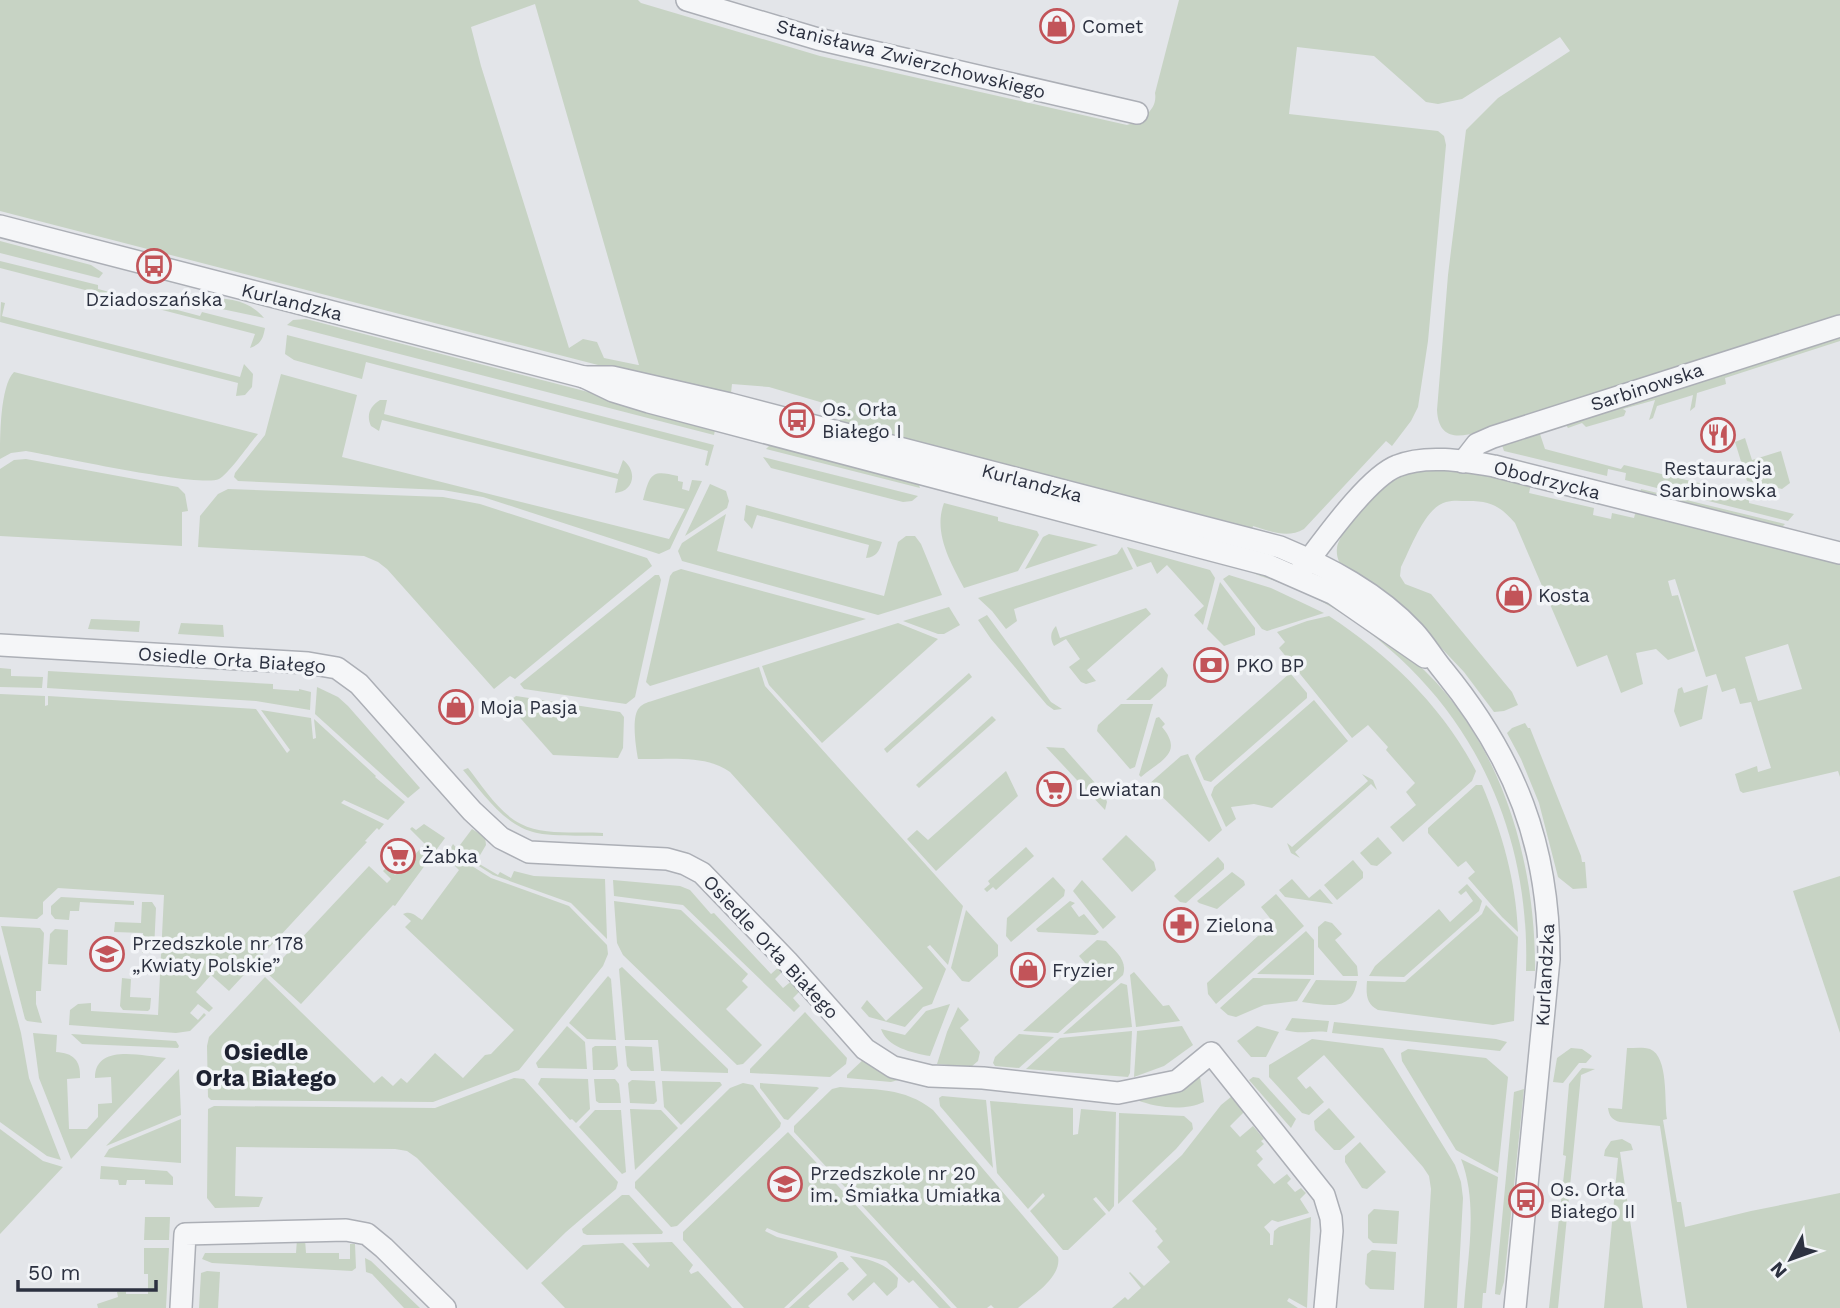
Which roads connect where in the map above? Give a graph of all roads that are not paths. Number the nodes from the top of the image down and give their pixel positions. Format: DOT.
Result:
graph roads {
  1 [pos="687,0"];
  2 [pos="1137,113"];
  3 [pos="0,226"];
  4 [pos="1840,326"];
  5 [pos="1463,462"];
  6 [pos="1840,553"];
  7 [pos="1303,568"];
  8 [pos="0,645"];
  9 [pos="181,1308"];
  10 [pos="445,1308"];
  11 [pos="1325,1308"];
  12 [pos="1515,1308"];
  1 -- 2 [label="street, Stanisława Zwierzchowskiego"];
  3 -- 7 [label="street, Kurlandzka"];
  4 -- 5 [label="street, Sarbinowska"];
  5 -- 6 [label="street, Obodrzycka"];
  5 -- 7 [label="street, Obodrzycka"];
  7 -- 12 [label="street, Kurlandzka"];
  8 -- 11 [label="street, Osiedle Orła Białego"];
  9 -- 10 [label="street"];
}
